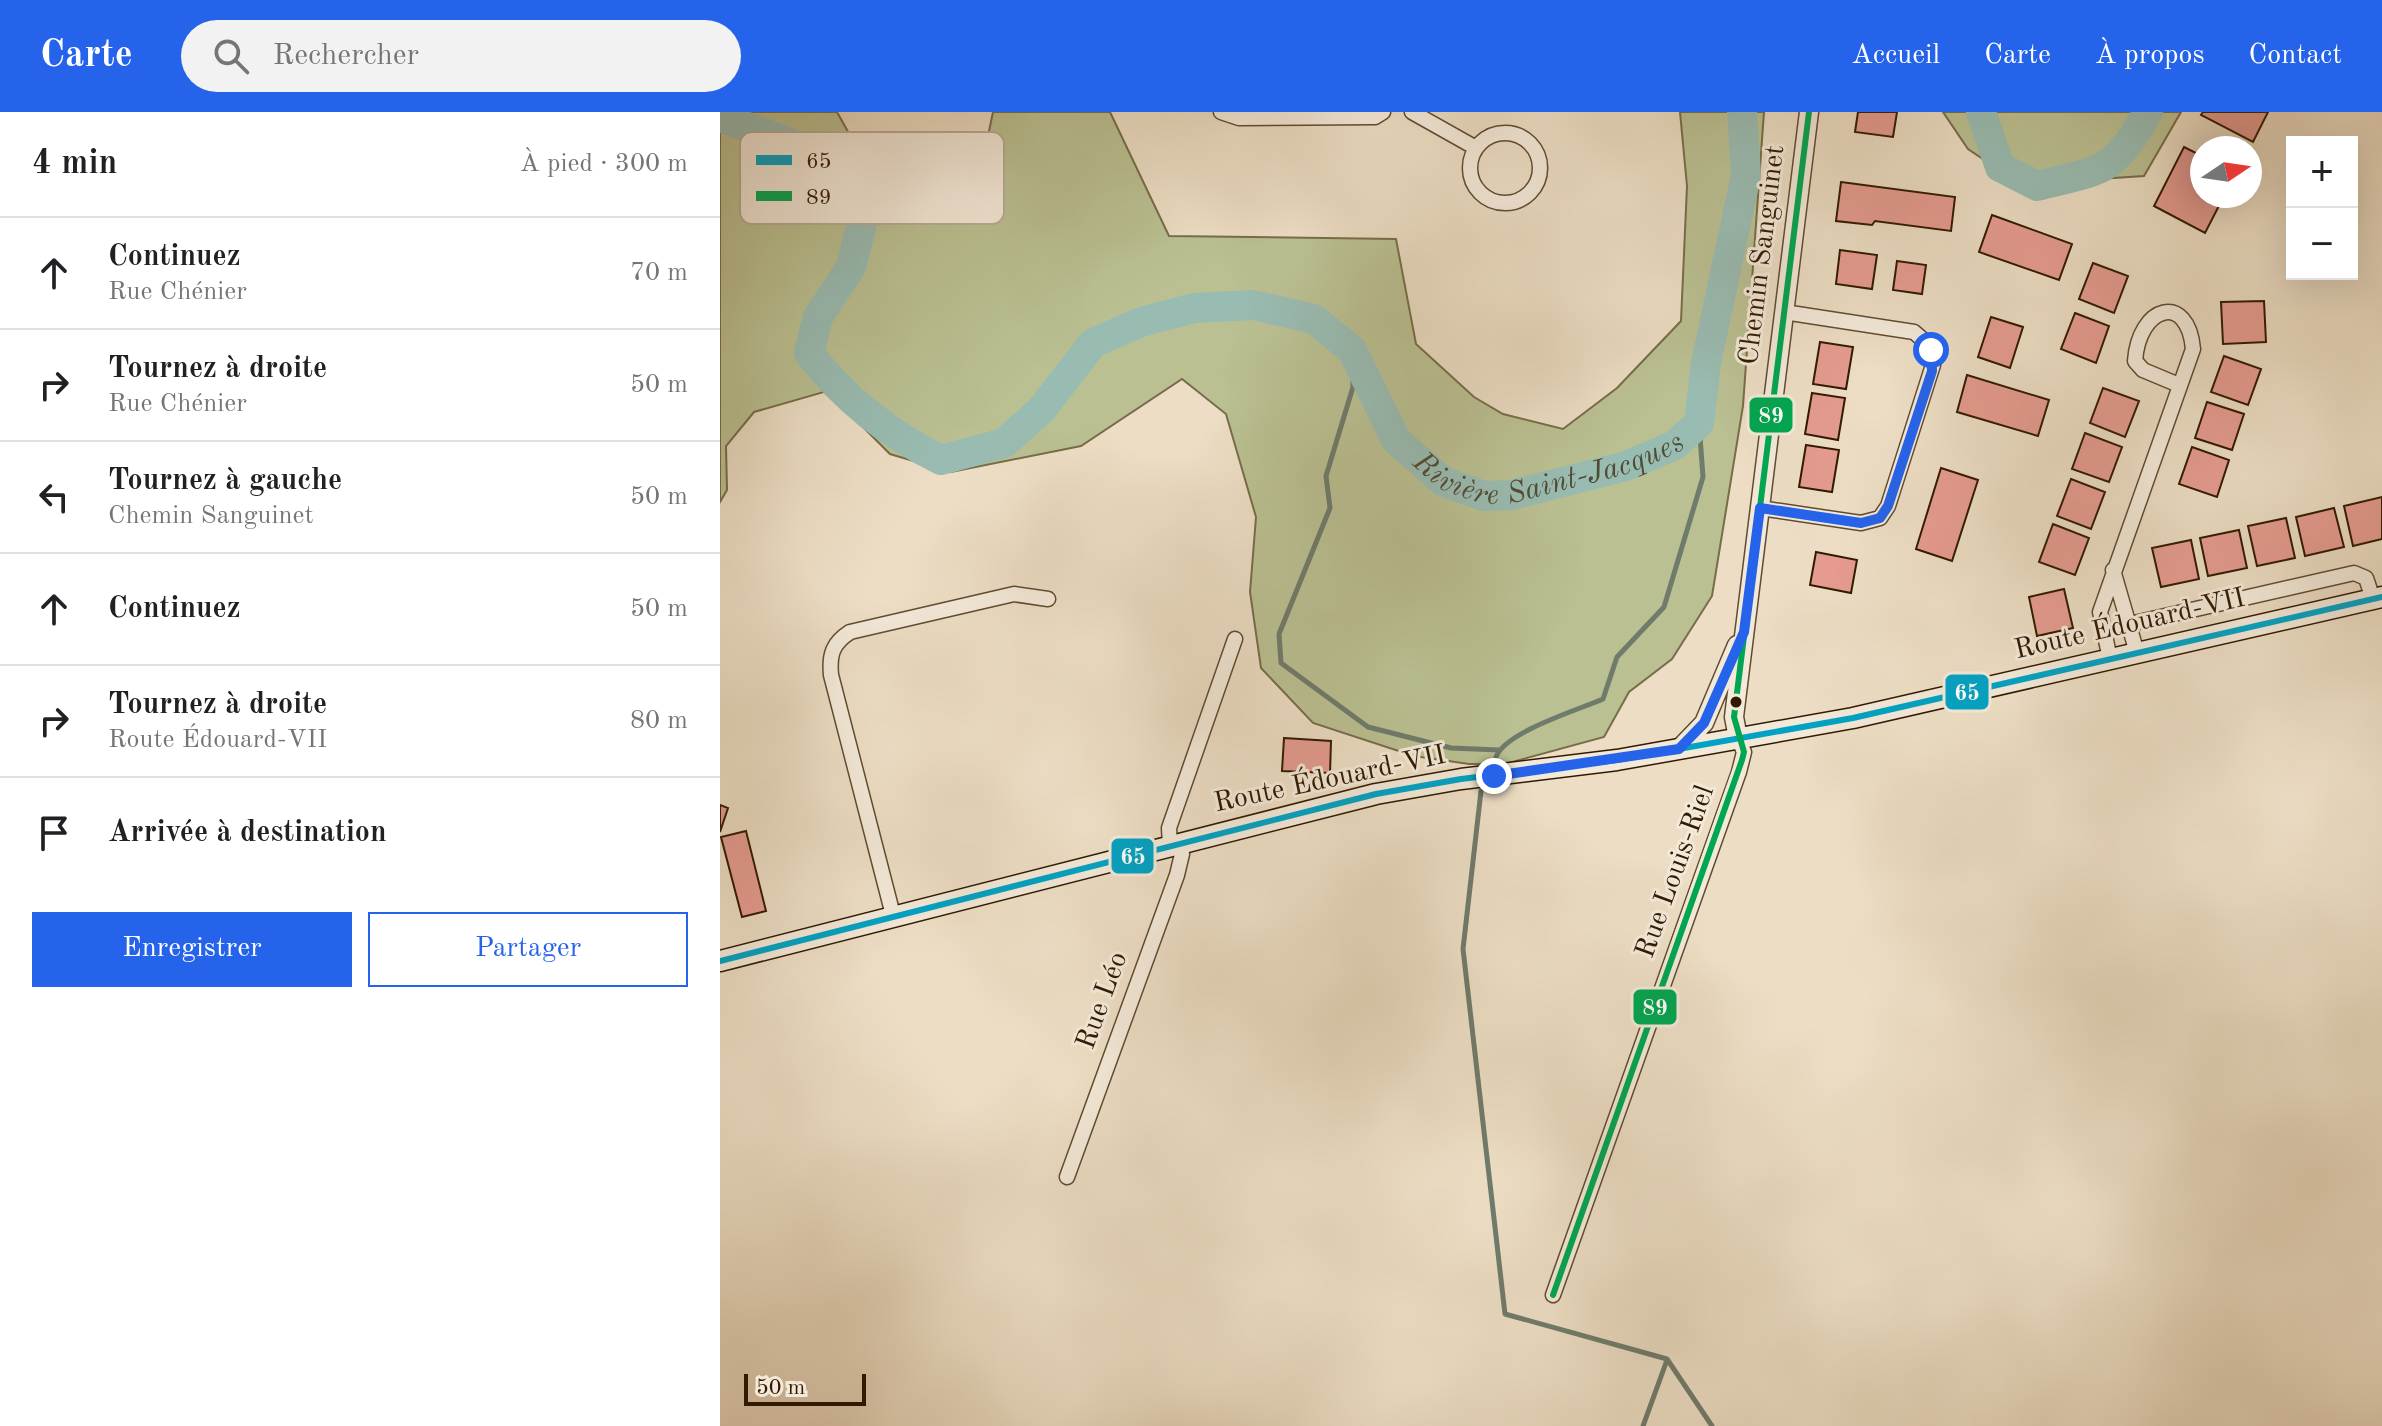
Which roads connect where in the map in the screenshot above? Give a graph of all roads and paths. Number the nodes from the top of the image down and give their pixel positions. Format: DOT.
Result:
graph roads {
  1 [pos="1221,112"];
  2 [pos="1383,112"];
  3 [pos="1412,112"];
  4 [pos="1809,112"];
  5 [pos="1476,148"];
  6 [pos="1784,312"];
  7 [pos="2179,385"];
  8 [pos="1760,508"];
  9 [pos="2113,570"];
  10 [pos="2377,598"];
  11 [pos="1048,599"];
  12 [pos="2130,624"];
  13 [pos="1744,632"];
  14 [pos="1235,639"];
  15 [pos="2137,653"];
  16 [pos="2110,659"];
  17 [pos="1738,738"];
  18 [pos="1679,749"];
  19 [pos="1176,843"];
  20 [pos="893,915"];
  21 [pos="720,961"];
  22 [pos="1067,1177"];
  23 [pos="1553,1295"];
  1 -- 2 [label="street"];
  3 -- 5 [label="street"];
  4 -- 6 [label="street, Chemin Sanguinet"];
  5 -- 5 [label="street"];
  6 -- 8 [label="street, Chemin Sanguinet"];
  6 -- 8 [label="street"];
  7 -- 7 [label="street"];
  7 -- 9 [label="street"];
  8 -- 13 [label="street, Chemin Sanguinet"];
  9 -- 12 [label="street"];
  9 -- 16 [label="street"];
  10 -- 12 [label="street"];
  10 -- 15 [label="main road, Route Édouard-VII"];
  11 -- 20 [label="street"];
  12 -- 15 [label="street"];
  13 -- 17 [label="street, Chemin Sanguinet"];
  13 -- 18 [label="street"];
  14 -- 19 [label="street, Rue Léo"];
  15 -- 16 [label="main road, Route Édouard-VII"];
  16 -- 17 [label="main road, Route Édouard-VII"];
  17 -- 18 [label="main road, Route Édouard-VII"];
  17 -- 23 [label="street, Rue Louis-Riel"];
  18 -- 19 [label="main road, Route Édouard-VII"];
  19 -- 20 [label="main road, Route Édouard-VII"];
  19 -- 22 [label="street, Rue Léo"];
  20 -- 21 [label="main road, Route Édouard-VII"];
}
